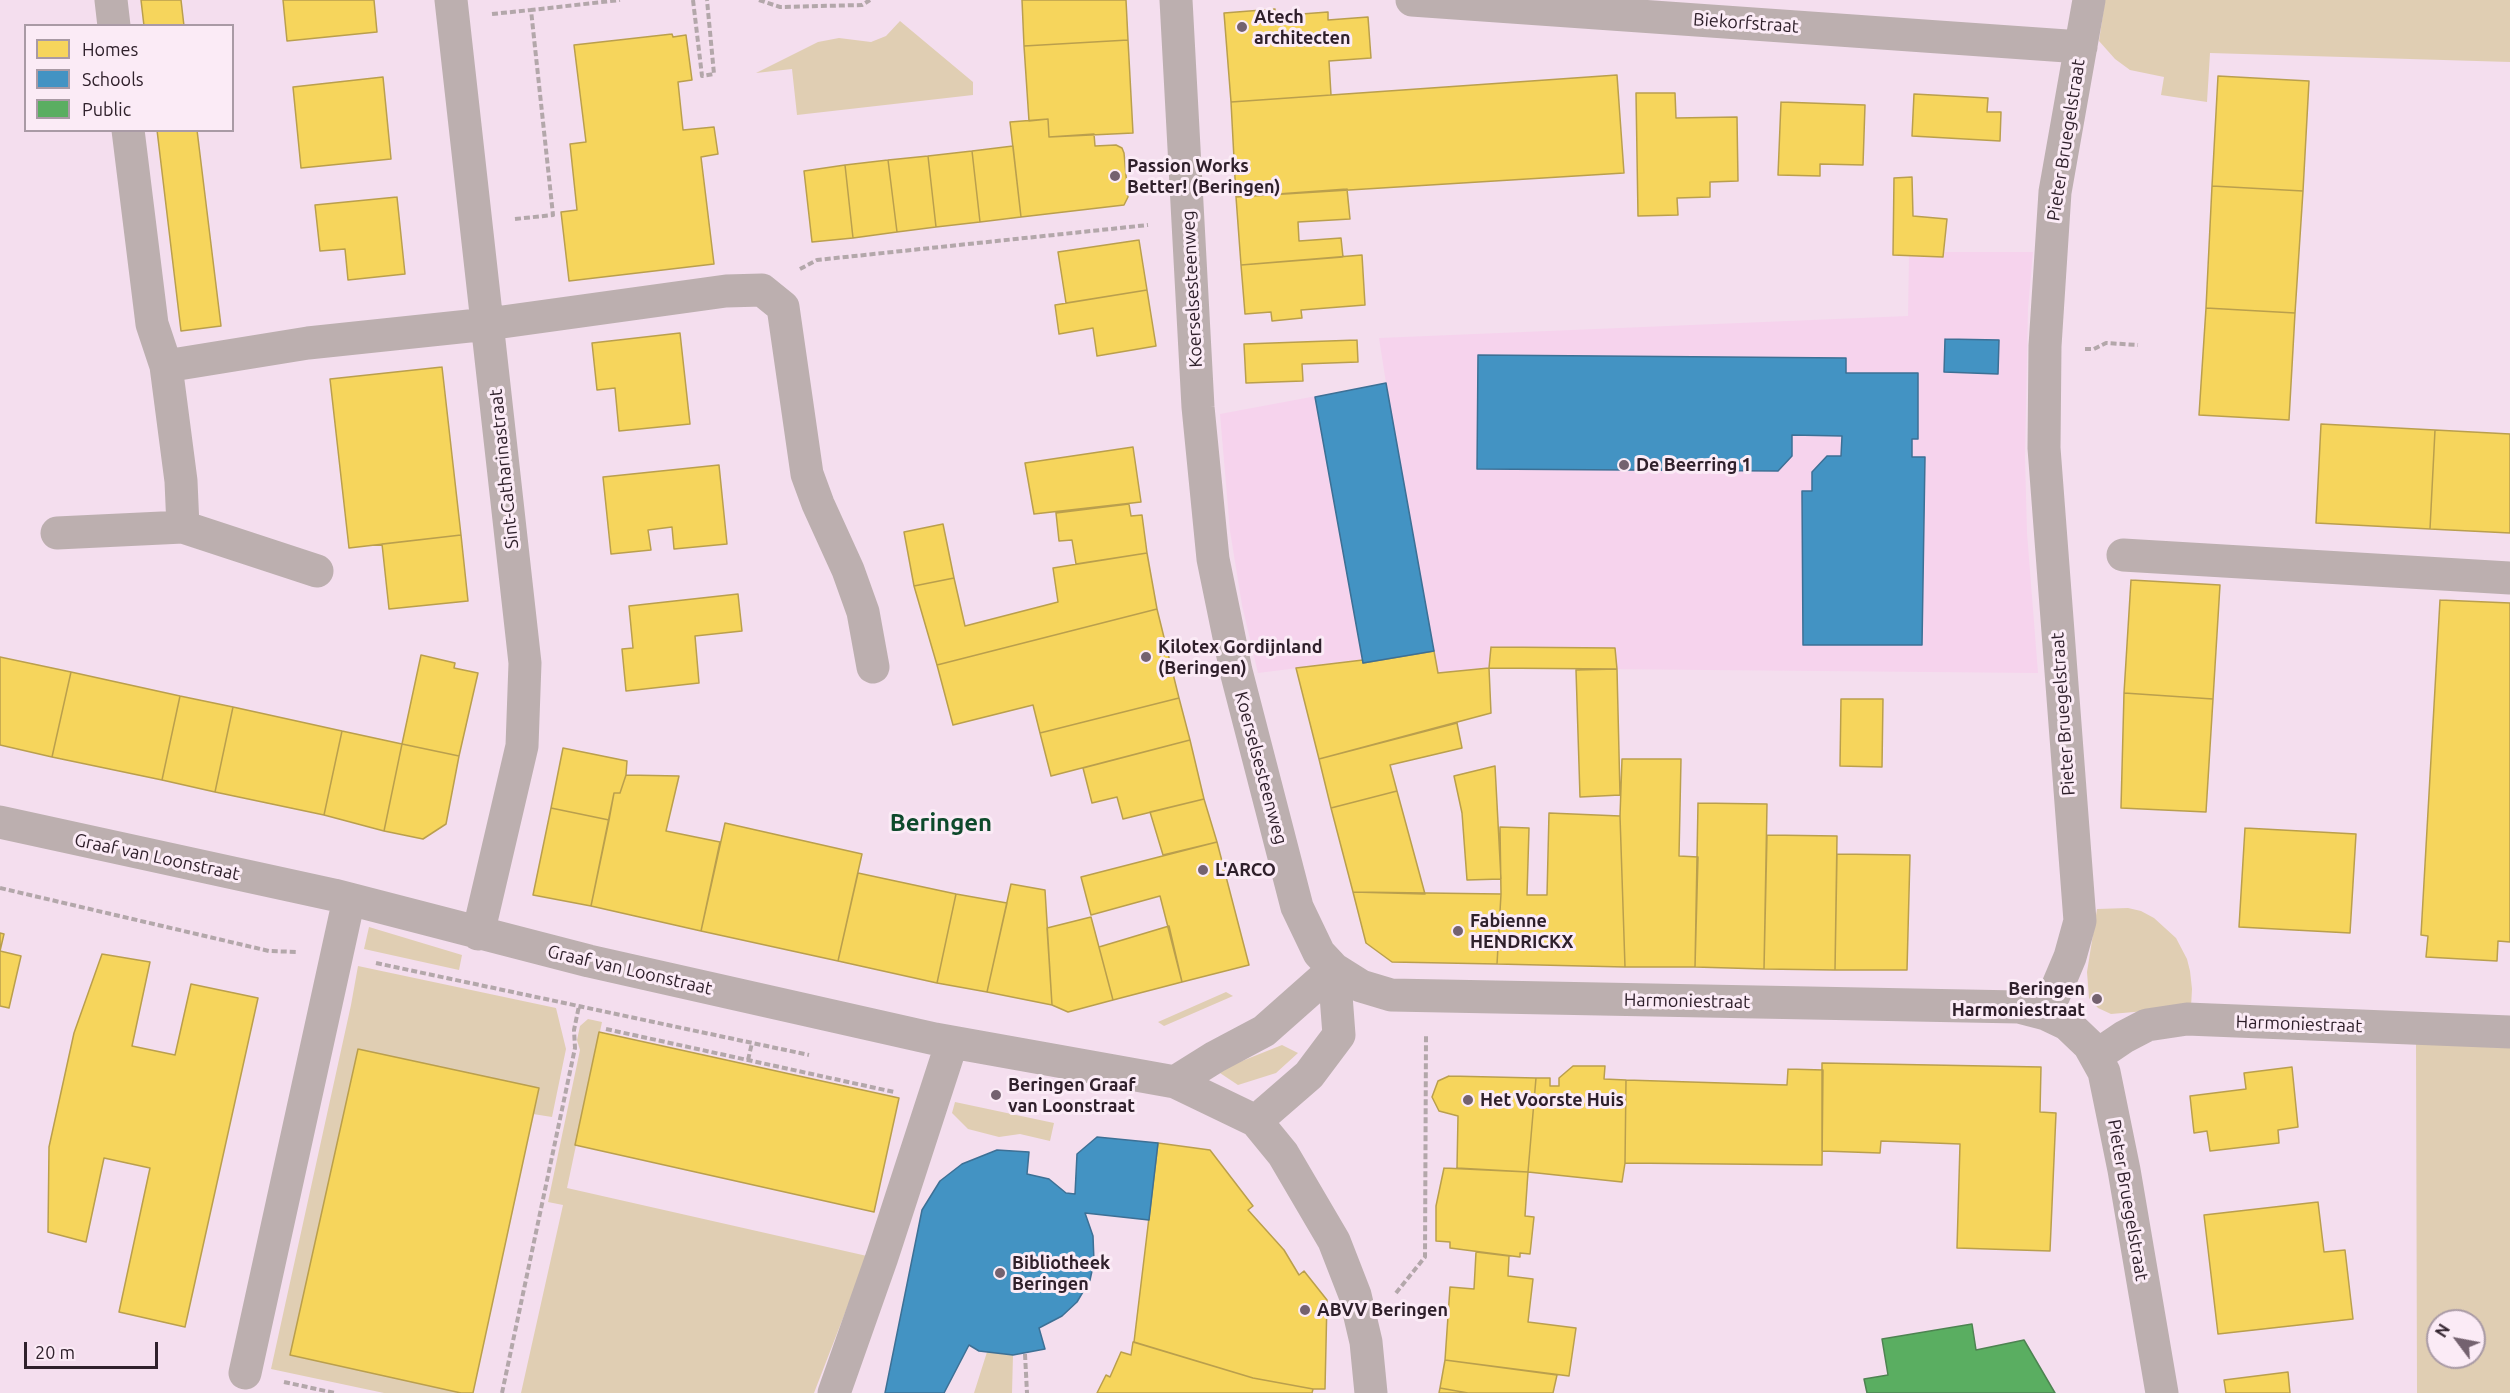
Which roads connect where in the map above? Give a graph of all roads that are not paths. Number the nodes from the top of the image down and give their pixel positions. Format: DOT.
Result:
graph roads {
  1 [pos="111,0"];
  2 [pos="451,0"];
  3 [pos="1176,0"];
  4 [pos="1412,0"];
  5 [pos="2089,0"];
  6 [pos="114,24"];
  7 [pos="2080,47"];
  8 [pos="128,132"];
  9 [pos="488,324"];
  10 [pos="166,366"];
  11 [pos="183,527"];
  12 [pos="57,532"];
  13 [pos="2123,555"];
  14 [pos="318,571"];
  15 [pos="2510,578"];
  16 [pos="873,667"];
  17 [pos="0,822"];
  18 [pos="350,899"];
  19 [pos="478,934"];
  20 [pos="1334,969"];
  21 [pos="2046,1014"];
  22 [pos="2510,1032"];
  23 [pos="952,1042"];
  24 [pos="2096,1056"];
  25 [pos="1175,1082"];
  26 [pos="1256,1121"];
  27 [pos="245,1374"];
  28 [pos="834,1393"];
  29 [pos="1371,1393"];
  30 [pos="2162,1393"];
  1 -- 6 [label="street"];
  2 -- 9 [label="street, Sint-Catharinastraat"];
  3 -- 20 [label="street, Koerselsesteenweg"];
  4 -- 7 [label="street, Biekorfstraat"];
  5 -- 7 [label="street, Pieter Bruegelstraat"];
  7 -- 21 [label="street, Pieter Bruegelstraat"];
  8 -- 10 [label="street"];
  9 -- 10 [label="street"];
  9 -- 16 [label="street"];
  9 -- 19 [label="street, Sint-Catharinastraat"];
  10 -- 11 [label="street"];
  11 -- 12 [label="street"];
  11 -- 14 [label="street"];
  13 -- 15 [label="street"];
  17 -- 18 [label="street, Graaf van Loonstraat"];
  18 -- 19 [label="street, Graaf van Loonstraat"];
  18 -- 27 [label="street"];
  19 -- 23 [label="street, Graaf van Loonstraat"];
  20 -- 21 [label="street, Harmoniestraat"];
  20 -- 25 [label="street"];
  20 -- 26 [label="street"];
  21 -- 24 [label="street, Pieter Bruegelstraat"];
  22 -- 24 [label="street, Harmoniestraat"];
  23 -- 25 [label="street, Graaf van Loonstraat"];
  23 -- 28 [label="street"];
  24 -- 30 [label="street, Pieter Bruegelstraat"];
  25 -- 26 [label="street, Graaf van Loonstraat"];
  26 -- 29 [label="street"];
}
